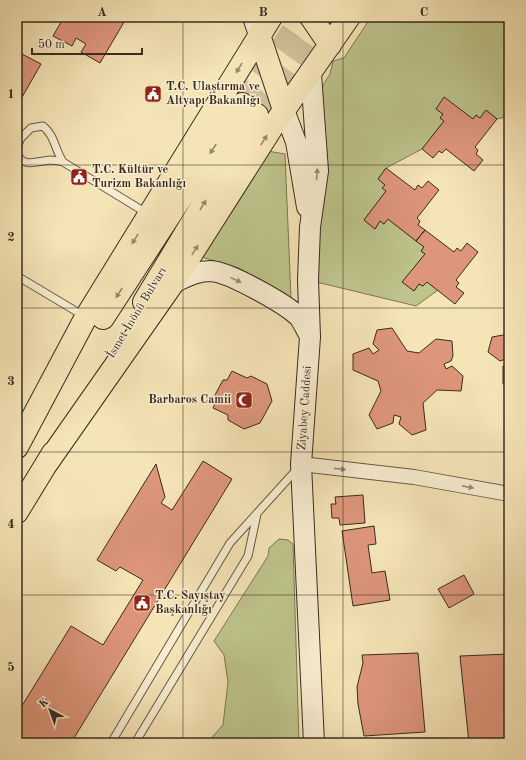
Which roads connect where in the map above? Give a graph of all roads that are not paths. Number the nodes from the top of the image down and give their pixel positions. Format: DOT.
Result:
graph roads {
  1 [pos="271,17"];
  2 [pos="311,17"];
  3 [pos="349,17"];
  4 [pos="256,26"];
  5 [pos="330,45"];
  6 [pos="311,74"];
  7 [pos="284,110"];
  8 [pos="17,146"];
  9 [pos="17,152"];
  10 [pos="63,162"];
  11 [pos="150,215"];
  12 [pos="310,227"];
  13 [pos="17,276"];
  14 [pos="173,283"];
  15 [pos="86,317"];
  16 [pos="310,337"];
  17 [pos="17,447"];
  18 [pos="17,450"];
  19 [pos="301,464"];
  20 [pos="45,466"];
  21 [pos="509,494"];
  22 [pos="17,512"];
  23 [pos="257,513"];
  24 [pos="111,743"];
  25 [pos="135,743"];
  26 [pos="314,743"];
  1 -- 4 [label="main road"];
  2 -- 5 [label="main road"];
  3 -- 5 [label="main road"];
  4 -- 7 [label="main road"];
  4 -- 11 [label="main road, one-way"];
  5 -- 6 [label="main road"];
  6 -- 7 [label="main road"];
  12 -- 6 [label="main road, Ziyabey Caddesi, one-way"];
  7 -- 12 [label="main road"];
  14 -- 7 [label="main road, one-way"];
  8 -- 10 [label="lane"];
  9 -- 10 [label="lane"];
  10 -- 11 [label="lane"];
  11 -- 15 [label="main road, one-way"];
  12 -- 16 [label="main road, Ziyabey Caddesi"];
  13 -- 15 [label="lane"];
  14 -- 16 [label="main road, one-way"];
  14 -- 20 [label="main road"];
  15 -- 17 [label="main road"];
  16 -- 19 [label="main road, Ziyabey Caddesi"];
  20 -- 18 [label="main road, İsmet İnönü Bulvarı, one-way"];
  19 -- 21 [label="street, one-way"];
  19 -- 23 [label="lane"];
  19 -- 26 [label="main road, Ziyabey Caddesi"];
  20 -- 22 [label="main road, İsmet İnönü Bulvarı"];
  23 -- 24 [label="lane"];
  23 -- 25 [label="lane"];
}
